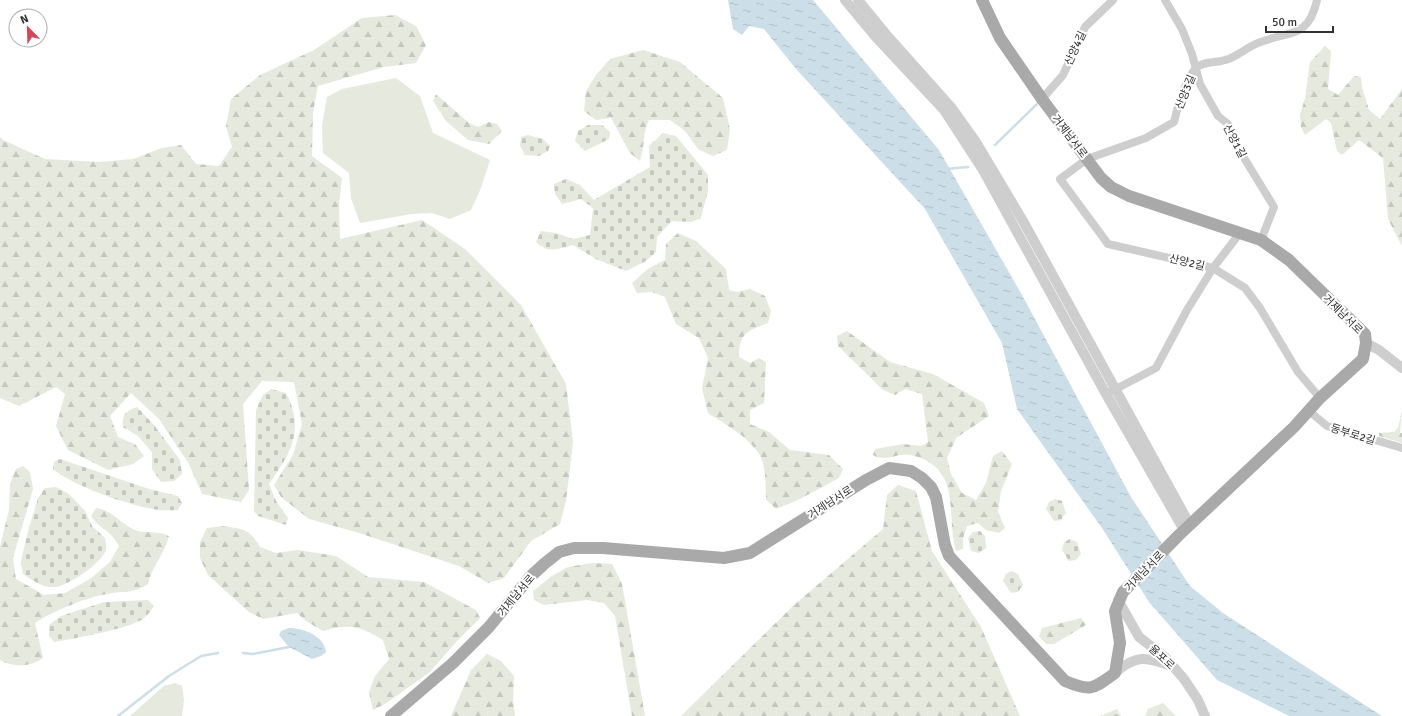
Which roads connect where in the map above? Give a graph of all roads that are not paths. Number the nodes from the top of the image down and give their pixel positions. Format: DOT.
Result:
graph roads {
  1 [pos="845,0"];
  2 [pos="858,0"];
  3 [pos="982,0"];
  4 [pos="1113,0"];
  5 [pos="1165,0"];
  6 [pos="1317,0"];
  7 [pos="1195,69"];
  8 [pos="1042,99"];
  9 [pos="1088,159"];
  10 [pos="1240,233"];
  11 [pos="1261,240"];
  12 [pos="1213,268"];
  13 [pos="1366,343"];
  14 [pos="1402,368"];
  15 [pos="1111,391"];
  16 [pos="1320,398"];
  17 [pos="1309,412"];
  18 [pos="1402,448"];
  19 [pos="1183,532"];
  20 [pos="1120,596"];
  21 [pos="1174,668"];
  22 [pos="1115,673"];
  23 [pos="391,716"];
  24 [pos="1205,716"];
  1 -- 15 [label="street"];
  2 -- 15 [label="street"];
  3 -- 8 [label="main road, 거제남서로"];
  4 -- 8 [label="street, 산양4길"];
  5 -- 7 [label="street, 산양1길"];
  6 -- 7 [label="street, 산양3길"];
  7 -- 9 [label="street, 산양3길"];
  7 -- 11 [label="street, 산양1길"];
  8 -- 9 [label="main road, 거제남서로"];
  9 -- 10 [label="main road, 거제남서로"];
  9 -- 12 [label="street, 산양2길"];
  10 -- 11 [label="main road, 거제남서로"];
  10 -- 12 [label="street"];
  11 -- 13 [label="main road, 거제남서로"];
  12 -- 15 [label="street"];
  12 -- 16 [label="street, 산양2길"];
  13 -- 14 [label="street"];
  13 -- 16 [label="main road, 거제남서로"];
  15 -- 19 [label="street"];
  15 -- 19 [label="street"];
  16 -- 17 [label="main road, 거제남서로"];
  17 -- 18 [label="street, 동부로2길"];
  17 -- 19 [label="main road, 거제남서로"];
  19 -- 20 [label="main road, 거제남서로"];
  20 -- 21 [label="street, 율포로"];
  20 -- 22 [label="main road, 거제남서로"];
  21 -- 22 [label="street"];
  21 -- 24 [label="street, 율포로"];
  22 -- 23 [label="main road, 거제남서로"];
}
